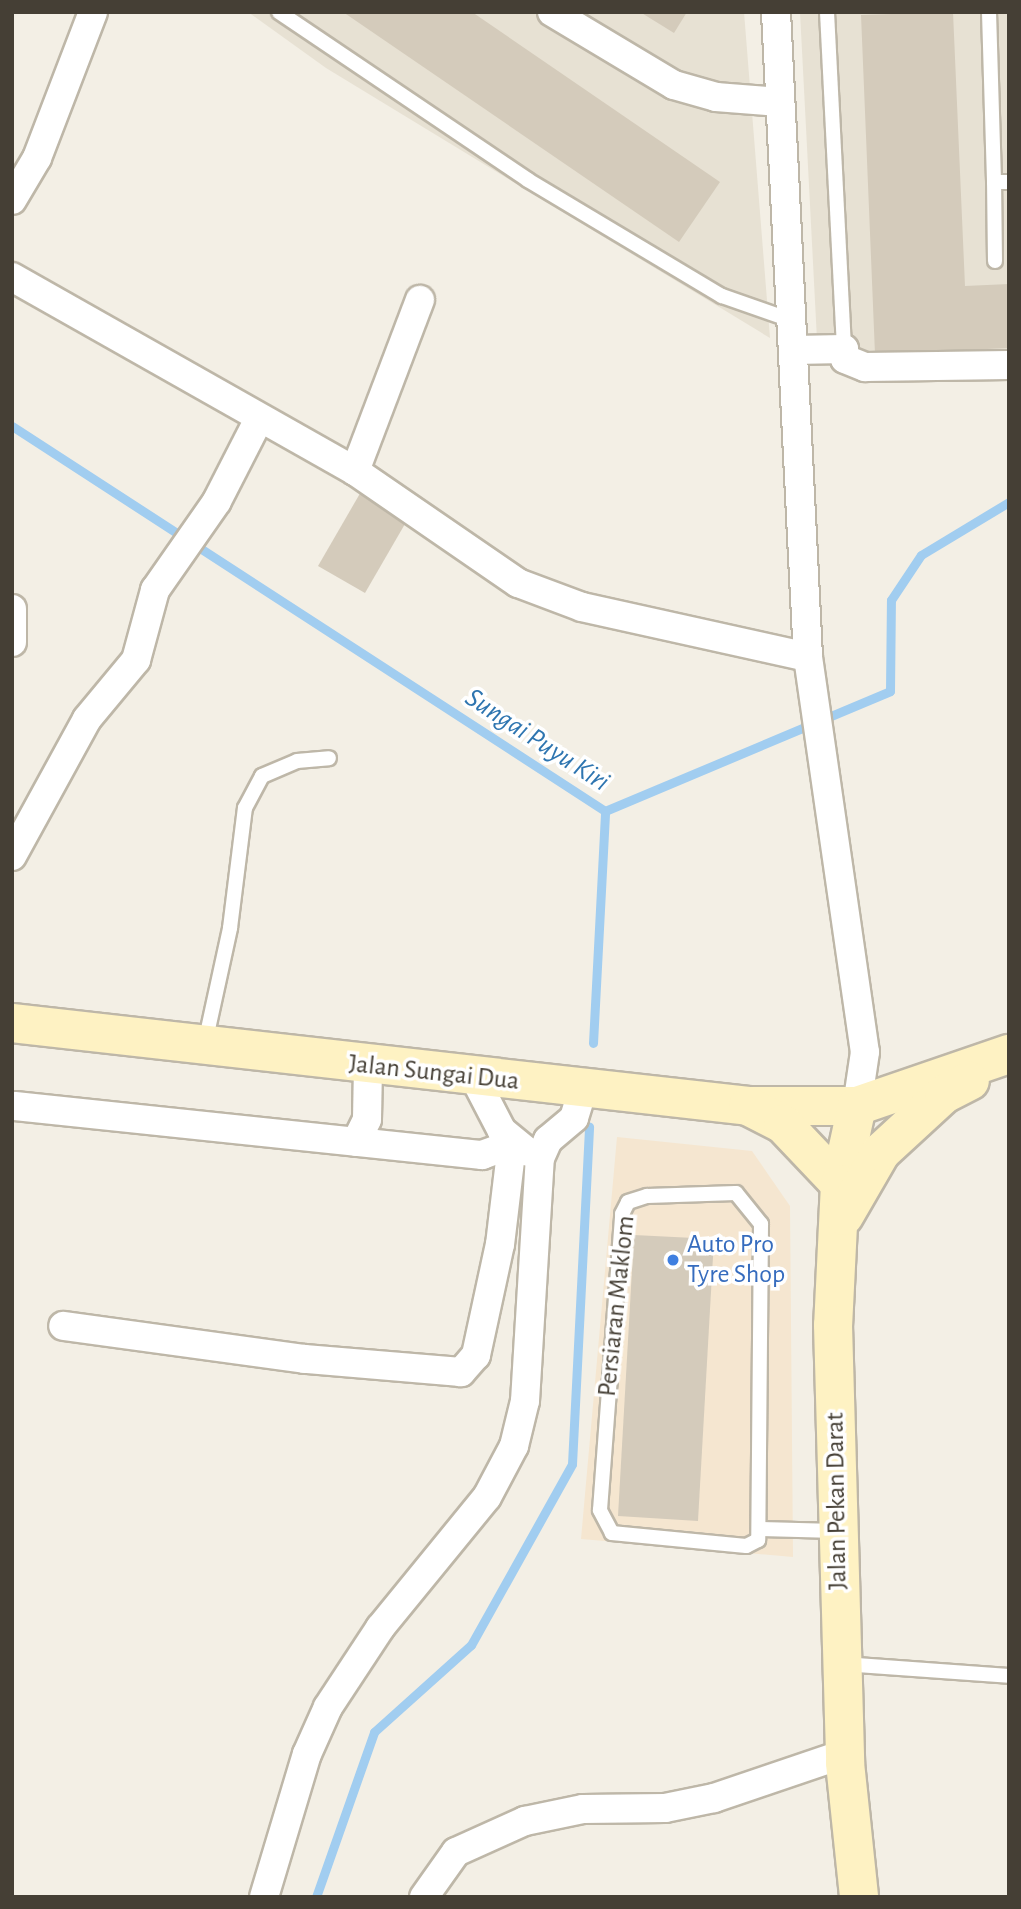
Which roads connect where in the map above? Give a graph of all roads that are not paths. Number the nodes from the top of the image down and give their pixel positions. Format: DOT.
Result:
graph roads {
  1 [pos="93,12"];
  2 [pos="279,12"];
  3 [pos="552,12"];
  4 [pos="776,12"];
  5 [pos="827,12"];
  6 [pos="989,12"];
  7 [pos="780,102"];
  8 [pos="1001,182"];
  9 [pos="12,200"];
  10 [pos="995,261"];
  11 [pos="12,277"];
  12 [pos="420,300"];
  13 [pos="792,320"];
  14 [pos="844,349"];
  15 [pos="794,350"];
  16 [pos="1009,365"];
  17 [pos="258,421"];
  18 [pos="355,471"];
  19 [pos="12,609"];
  20 [pos="12,642"];
  21 [pos="809,666"];
  22 [pos="329,758"];
  23 [pos="12,856"];
  24 [pos="12,1023"];
  25 [pos="204,1047"];
  26 [pos="1009,1054"];
  27 [pos="1009,1060"];
  28 [pos="368,1065"];
  29 [pos="474,1077"];
  30 [pos="583,1089"];
  31 [pos="15,1106"];
  32 [pos="748,1106"];
  33 [pos="857,1106"];
  34 [pos="356,1142"];
  35 [pos="512,1144"];
  36 [pos="540,1158"];
  37 [pos="839,1184"];
  38 [pos="838,1227"];
  39 [pos="63,1326"];
  40 [pos="761,1529"];
  41 [pos="837,1531"];
  42 [pos="841,1664"];
  43 [pos="1009,1676"];
  44 [pos="844,1754"];
  45 [pos="264,1897"];
  46 [pos="424,1897"];
  47 [pos="859,1897"];
  1 -- 9 [label="street"];
  2 -- 13 [label="lane"];
  3 -- 7 [label="street"];
  4 -- 7 [label="street"];
  5 -- 14 [label="lane"];
  6 -- 8 [label="lane"];
  7 -- 13 [label="street"];
  8 -- 10 [label="lane"];
  11 -- 17 [label="street"];
  12 -- 18 [label="street"];
  13 -- 15 [label="street"];
  14 -- 15 [label="street"];
  14 -- 16 [label="street"];
  15 -- 21 [label="street"];
  17 -- 18 [label="street"];
  17 -- 23 [label="street"];
  18 -- 21 [label="street"];
  19 -- 20 [label="street"];
  21 -- 33 [label="street"];
  22 -- 25 [label="lane"];
  24 -- 25 [label="main road, Jalan Sungai Dua"];
  25 -- 28 [label="main road, Jalan Sungai Dua"];
  26 -- 33 [label="main road, Jalan Sungai Dua"];
  27 -- 38 [label="main road"];
  28 -- 29 [label="main road, Jalan Sungai Dua"];
  28 -- 34 [label="street"];
  29 -- 30 [label="main road, Jalan Sungai Dua"];
  29 -- 35 [label="street"];
  30 -- 32 [label="main road, Jalan Sungai Dua"];
  30 -- 36 [label="street"];
  31 -- 34 [label="street"];
  32 -- 33 [label="main road, Jalan Sungai Dua"];
  32 -- 37 [label="main road"];
  33 -- 37 [label="main road, Jalan Pekan Darat"];
  34 -- 35 [label="street"];
  35 -- 36 [label="street"];
  35 -- 39 [label="street"];
  36 -- 45 [label="street"];
  37 -- 38 [label="main road, Jalan Pekan Darat"];
  38 -- 41 [label="main road, Jalan Pekan Darat"];
  40 -- 40 [label="lane, Persiaran Maklom"];
  40 -- 41 [label="lane"];
  41 -- 42 [label="main road, Jalan Pekan Darat"];
  42 -- 43 [label="lane"];
  42 -- 44 [label="main road, Jalan Pekan Darat"];
  44 -- 46 [label="street"];
  44 -- 47 [label="main road, Jalan Pekan Darat"];
}
